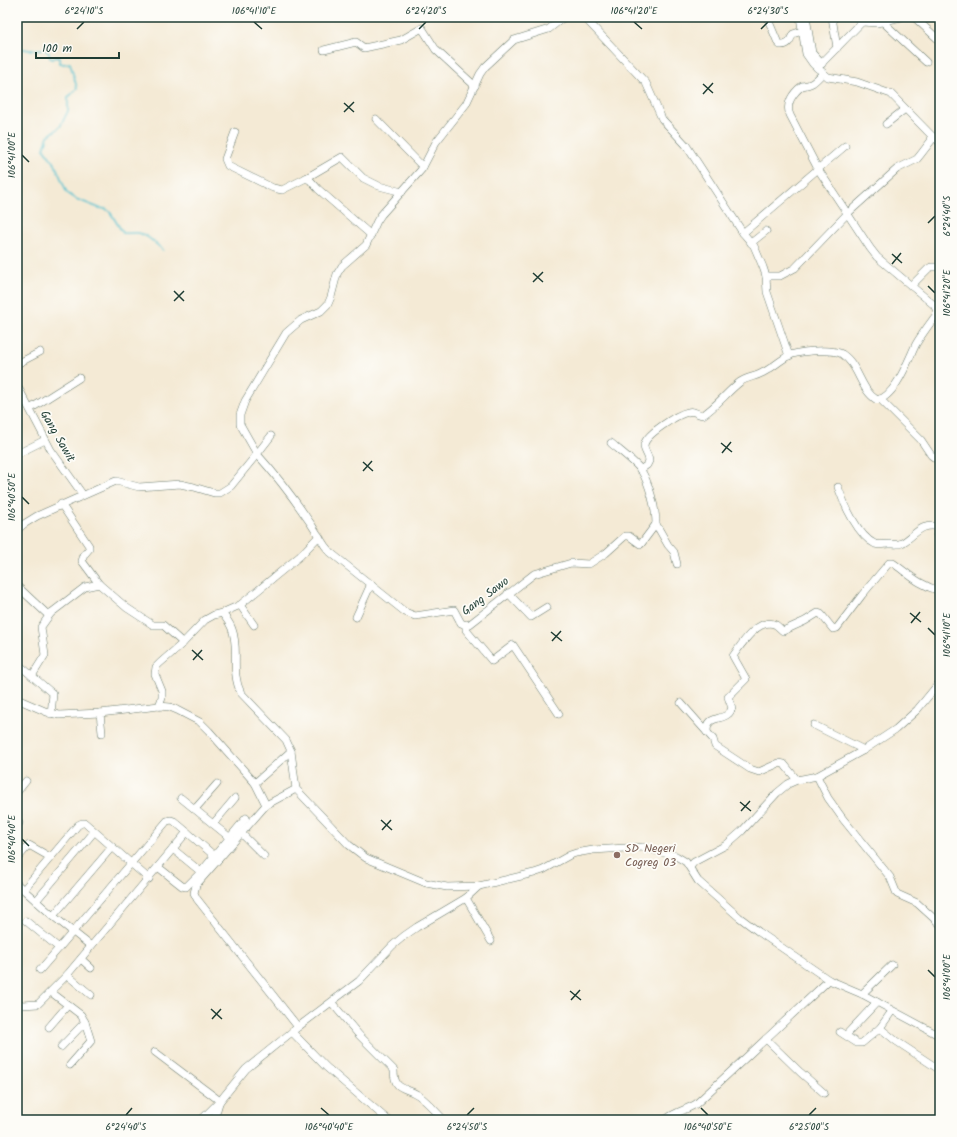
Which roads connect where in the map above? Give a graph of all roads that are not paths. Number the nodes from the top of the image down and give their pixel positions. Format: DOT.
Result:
graph roads {
  1 [pos="564,17"];
  2 [pos="584,17"];
  3 [pos="768,17"];
  4 [pos="800,17"];
  5 [pos="806,17"];
  6 [pos="832,17"];
  7 [pos="901,17"];
  8 [pos="914,17"];
  9 [pos="861,20"];
  10 [pos="883,22"];
  11 [pos="802,31"];
  12 [pos="940,40"];
  13 [pos="837,48"];
  14 [pos="324,50"];
  15 [pos="926,62"];
  16 [pos="820,68"];
  17 [pos="475,86"];
  18 [pos="905,109"];
  19 [pos="376,119"];
  20 [pos="886,124"];
  21 [pos="235,132"];
  22 [pos="932,136"];
  23 [pos="940,142"];
  24 [pos="845,146"];
  25 [pos="423,167"];
  26 [pos="818,169"];
  27 [pos="306,178"];
  28 [pos="402,192"];
  29 [pos="847,214"];
  30 [pos="766,231"];
  31 [pos="743,233"];
  32 [pos="371,235"];
  33 [pos="751,242"];
  34 [pos="940,267"];
  35 [pos="766,276"];
  36 [pos="911,286"];
  37 [pos="40,352"];
  38 [pos="789,356"];
  39 [pos="17,364"];
  40 [pos="79,378"];
  41 [pos="17,385"];
  42 [pos="880,399"];
  43 [pos="30,409"];
  44 [pos="271,436"];
  45 [pos="45,440"];
  46 [pos="611,443"];
  47 [pos="17,454"];
  48 [pos="257,454"];
  49 [pos="940,462"];
  50 [pos="640,470"];
  51 [pos="838,487"];
  52 [pos="83,495"];
  53 [pos="61,504"];
  54 [pos="656,524"];
  55 [pos="940,527"];
  56 [pos="17,530"];
  57 [pos="319,536"];
  58 [pos="677,564"];
  59 [pos="99,584"];
  60 [pos="371,584"];
  61 [pos="17,586"];
  62 [pos="940,591"];
  63 [pos="508,594"];
  64 [pos="240,604"];
  65 [pos="547,607"];
  66 [pos="51,613"];
  67 [pos="222,613"];
  68 [pos="356,617"];
  69 [pos="254,625"];
  70 [pos="466,625"];
  71 [pos="184,643"];
  72 [pos="17,663"];
  73 [pos="32,676"];
  74 [pos="940,682"];
  75 [pos="17,699"];
  76 [pos="681,703"];
  77 [pos="159,706"];
  78 [pos="100,712"];
  79 [pos="51,714"];
  80 [pos="559,714"];
  81 [pos="814,725"];
  82 [pos="707,732"];
  83 [pos="102,733"];
  84 [pos="864,750"];
  85 [pos="291,752"];
  86 [pos="817,776"];
  87 [pos="797,780"];
  88 [pos="26,781"];
  89 [pos="255,783"];
  90 [pos="217,784"];
  91 [pos="296,789"];
  92 [pos="17,792"];
  93 [pos="181,798"];
  94 [pos="235,798"];
  95 [pos="266,805"];
  96 [pos="195,809"];
  97 [pos="246,818"];
  98 [pos="213,824"];
  99 [pos="94,832"];
  100 [pos="187,832"];
  101 [pos="241,833"];
  102 [pos="229,837"];
  103 [pos="112,847"];
  104 [pos="173,849"];
  105 [pos="264,856"];
  106 [pos="50,857"];
  107 [pos="216,857"];
  108 [pos="17,859"];
  109 [pos="131,864"];
  110 [pos="158,867"];
  111 [pos="690,867"];
  112 [pos="201,872"];
  113 [pos="149,879"];
  114 [pos="17,884"];
  115 [pos="479,886"];
  116 [pos="24,889"];
  117 [pos="466,898"];
  118 [pos="36,901"];
  119 [pos="53,916"];
  120 [pos="26,921"];
  121 [pos="940,924"];
  122 [pos="72,932"];
  123 [pos="491,941"];
  124 [pos="91,946"];
  125 [pos="59,948"];
  126 [pos="81,959"];
  127 [pos="892,965"];
  128 [pos="91,968"];
  129 [pos="40,970"];
  130 [pos="68,975"];
  131 [pos="829,980"];
  132 [pos="51,992"];
  133 [pos="862,994"];
  134 [pos="91,995"];
  135 [pos="332,1002"];
  136 [pos="877,1002"];
  137 [pos="68,1005"];
  138 [pos="19,1006"];
  139 [pos="892,1011"];
  140 [pos="85,1022"];
  141 [pos="49,1027"];
  142 [pos="880,1028"];
  143 [pos="295,1030"];
  144 [pos="940,1036"];
  145 [pos="766,1039"];
  146 [pos="62,1047"];
  147 [pos="155,1052"];
  148 [pos="70,1065"];
  149 [pos="937,1068"];
  150 [pos="824,1093"];
  151 [pos="220,1101"];
  152 [pos="200,1120"];
  153 [pos="214,1120"];
  154 [pos="388,1120"];
  155 [pos="444,1120"];
  156 [pos="665,1120"];
  1 -- 17 [label="street, Gang Sawo"];
  2 -- 31 [label="street"];
  3 -- 11 [label="street"];
  4 -- 11 [label="street"];
  5 -- 16 [label="street"];
  6 -- 13 [label="street"];
  7 -- 10 [label="street"];
  8 -- 12 [label="street"];
  9 -- 10 [label="street"];
  9 -- 13 [label="street"];
  10 -- 15 [label="street"];
  11 -- 16 [label="street"];
  13 -- 16 [label="street"];
  14 -- 17 [label="street"];
  16 -- 18 [label="street"];
  16 -- 26 [label="street"];
  17 -- 25 [label="street, Gang Sawo"];
  18 -- 20 [label="street"];
  18 -- 22 [label="street"];
  19 -- 25 [label="street"];
  21 -- 27 [label="street"];
  22 -- 23 [label="street"];
  22 -- 29 [label="street"];
  24 -- 26 [label="street"];
  25 -- 28 [label="street, Gang Sawo"];
  26 -- 29 [label="street"];
  26 -- 31 [label="street"];
  27 -- 28 [label="street"];
  27 -- 32 [label="street"];
  28 -- 32 [label="street, Gang Sawo"];
  29 -- 35 [label="street"];
  29 -- 36 [label="street"];
  30 -- 33 [label="street"];
  31 -- 33 [label="street"];
  32 -- 48 [label="street, Gang Sawo"];
  33 -- 35 [label="street"];
  34 -- 36 [label="street"];
  35 -- 38 [label="street"];
  36 -- 42 [label="street"];
  37 -- 39 [label="street"];
  38 -- 42 [label="street"];
  38 -- 50 [label="street"];
  40 -- 43 [label="street"];
  41 -- 43 [label="street, Gang Sawit"];
  42 -- 49 [label="street"];
  43 -- 45 [label="street, Gang Sawit"];
  44 -- 48 [label="street"];
  45 -- 47 [label="street"];
  45 -- 52 [label="street, Gang Sawit"];
  46 -- 50 [label="street"];
  48 -- 52 [label="street"];
  48 -- 57 [label="street, Gang Sawo"];
  50 -- 54 [label="street"];
  51 -- 55 [label="street"];
  52 -- 53 [label="street"];
  53 -- 56 [label="street"];
  53 -- 59 [label="street"];
  54 -- 58 [label="street"];
  54 -- 63 [label="street, Gang Sawo"];
  57 -- 60 [label="street, Gang Sawo"];
  57 -- 64 [label="street"];
  59 -- 66 [label="street"];
  59 -- 71 [label="street"];
  60 -- 68 [label="street"];
  60 -- 70 [label="street, Gang Sawo"];
  61 -- 66 [label="street"];
  62 -- 82 [label="street"];
  63 -- 65 [label="street"];
  63 -- 70 [label="street, Gang Sawo"];
  64 -- 67 [label="street"];
  64 -- 69 [label="street"];
  66 -- 73 [label="street"];
  67 -- 71 [label="street"];
  67 -- 85 [label="street"];
  70 -- 80 [label="street"];
  71 -- 77 [label="street"];
  72 -- 73 [label="street"];
  73 -- 79 [label="street"];
  74 -- 84 [label="street"];
  75 -- 79 [label="street"];
  76 -- 82 [label="street"];
  77 -- 78 [label="street"];
  77 -- 89 [label="street"];
  78 -- 79 [label="street"];
  78 -- 83 [label="street"];
  81 -- 84 [label="street"];
  82 -- 87 [label="street"];
  84 -- 86 [label="street"];
  85 -- 89 [label="street"];
  85 -- 91 [label="street"];
  86 -- 87 [label="street"];
  86 -- 121 [label="street"];
  87 -- 111 [label="street"];
  88 -- 92 [label="street"];
  89 -- 95 [label="street"];
  90 -- 96 [label="street"];
  91 -- 95 [label="street"];
  91 -- 115 [label="street"];
  93 -- 96 [label="street"];
  94 -- 98 [label="street"];
  95 -- 101 [label="street"];
  96 -- 98 [label="street"];
  97 -- 102 [label="street"];
  98 -- 102 [label="street"];
  99 -- 103 [label="street"];
  99 -- 106 [label="street"];
  99 -- 118 [label="street"];
  100 -- 104 [label="street"];
  100 -- 107 [label="street"];
  100 -- 109 [label="street"];
  101 -- 105 [label="street"];
  101 -- 107 [label="street"];
  102 -- 107 [label="street"];
  103 -- 109 [label="street"];
  103 -- 119 [label="street"];
  104 -- 110 [label="street"];
  104 -- 112 [label="street"];
  106 -- 108 [label="street"];
  106 -- 116 [label="street"];
  107 -- 112 [label="street"];
  107 -- 143 [label="street"];
  109 -- 113 [label="street"];
  109 -- 122 [label="street"];
  110 -- 112 [label="street"];
  110 -- 113 [label="street"];
  111 -- 115 [label="street"];
  111 -- 131 [label="street"];
  113 -- 124 [label="street"];
  114 -- 116 [label="street"];
  115 -- 117 [label="street"];
  116 -- 118 [label="street"];
  117 -- 123 [label="street"];
  117 -- 135 [label="street"];
  118 -- 119 [label="street"];
  119 -- 122 [label="street"];
  120 -- 125 [label="street"];
  122 -- 124 [label="street"];
  122 -- 125 [label="street"];
  124 -- 126 [label="street"];
  125 -- 129 [label="street"];
  126 -- 128 [label="street"];
  126 -- 130 [label="street"];
  127 -- 133 [label="street"];
  130 -- 132 [label="street"];
  130 -- 134 [label="street"];
  131 -- 133 [label="street"];
  131 -- 145 [label="street"];
  132 -- 137 [label="street"];
  132 -- 138 [label="street"];
  133 -- 136 [label="street"];
  135 -- 143 [label="street"];
  135 -- 155 [label="street"];
  136 -- 139 [label="street"];
  136 -- 142 [label="street"];
  137 -- 140 [label="street"];
  137 -- 141 [label="street"];
  139 -- 142 [label="street"];
  139 -- 144 [label="street"];
  140 -- 146 [label="street"];
  140 -- 148 [label="street"];
  142 -- 149 [label="street"];
  143 -- 151 [label="street"];
  143 -- 154 [label="street"];
  145 -- 150 [label="street"];
  145 -- 156 [label="street"];
  147 -- 151 [label="street"];
  151 -- 152 [label="street"];
  151 -- 153 [label="street"];
}
